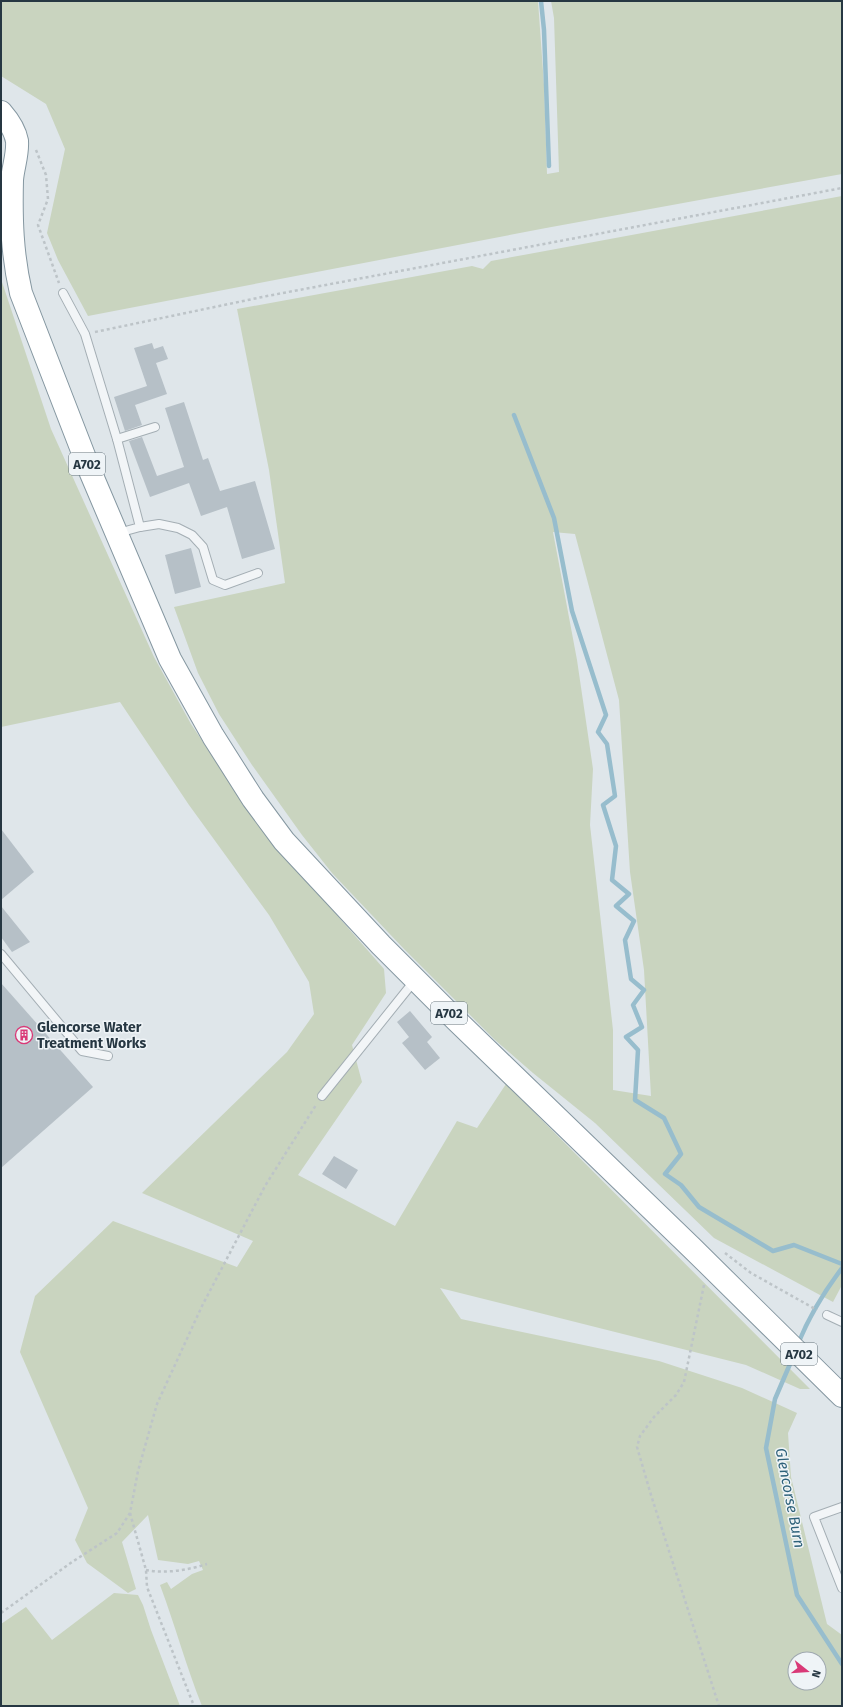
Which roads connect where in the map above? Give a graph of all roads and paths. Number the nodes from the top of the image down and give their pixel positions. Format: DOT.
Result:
graph roads {
  1 [pos="1,112"];
  2 [pos="36,149"];
  3 [pos="7,180"];
  4 [pos="842,188"];
  5 [pos="1,239"];
  6 [pos="14,266"];
  7 [pos="63,293"];
  8 [pos="85,334"];
  9 [pos="155,427"];
  10 [pos="117,439"];
  11 [pos="140,527"];
  12 [pos="117,534"];
  13 [pos="258,573"];
  14 [pos="1,954"];
  15 [pos="415,979"];
  16 [pos="108,1056"];
  17 [pos="322,1096"];
  18 [pos="716,1258"];
  19 [pos="827,1315"];
  20 [pos="842,1322"];
  21 [pos="842,1396"];
  22 [pos="842,1507"];
  23 [pos="130,1513"];
  24 [pos="207,1564"];
  25 [pos="146,1570"];
  26 [pos="842,1588"];
  27 [pos="1,1613"];
  28 [pos="194,1706"];
  29 [pos="719,1706"];
  1 -- 3 [label="highway, A702"];
  2 -- 7 [label="path"];
  3 -- 6 [label="highway, A702"];
  4 -- 8 [label="path"];
  5 -- 6 [label="highway, A702"];
  6 -- 12 [label="highway, A702"];
  7 -- 8 [label="lane"];
  8 -- 10 [label="lane"];
  9 -- 10 [label="lane"];
  10 -- 11 [label="lane"];
  11 -- 12 [label="lane"];
  11 -- 13 [label="lane"];
  12 -- 15 [label="highway, A702"];
  14 -- 16 [label="lane"];
  15 -- 17 [label="lane"];
  15 -- 18 [label="highway, A702"];
  17 -- 23 [label="path"];
  18 -- 19 [label="path"];
  18 -- 21 [label="highway, A702"];
  18 -- 29 [label="path"];
  19 -- 20 [label="lane"];
  22 -- 26 [label="lane"];
  23 -- 25 [label="path"];
  23 -- 27 [label="path"];
  24 -- 25 [label="path"];
  25 -- 28 [label="path"];
}
